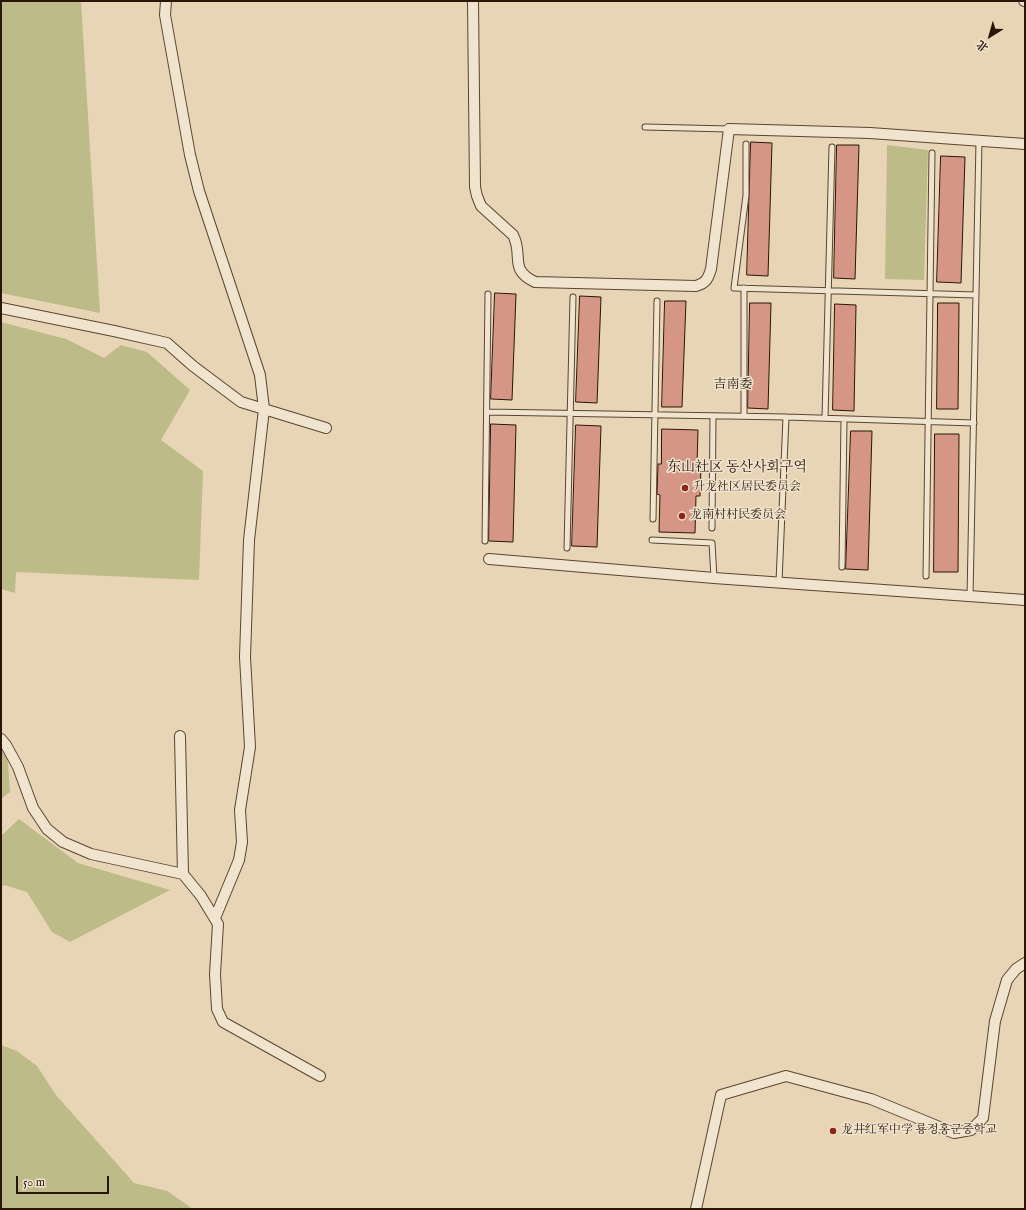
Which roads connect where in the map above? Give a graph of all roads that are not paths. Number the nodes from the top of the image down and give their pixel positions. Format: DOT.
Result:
graph roads {
  1 [pos="166,1"];
  2 [pos="473,1"];
  3 [pos="645,127"];
  4 [pos="729,129"];
  5 [pos="979,140"];
  6 [pos="746,144"];
  7 [pos="1025,144"];
  8 [pos="832,147"];
  9 [pos="932,153"];
  10 [pos="744,288"];
  11 [pos="828,291"];
  12 [pos="488,294"];
  13 [pos="930,294"];
  14 [pos="976,295"];
  15 [pos="573,297"];
  16 [pos="657,300"];
  17 [pos="1,308"];
  18 [pos="264,409"];
  19 [pos="487,412"];
  20 [pos="570,413"];
  21 [pos="654,415"];
  22 [pos="713,416"];
  23 [pos="744,416"];
  24 [pos="786,417"];
  25 [pos="825,418"];
  26 [pos="844,419"];
  27 [pos="928,421"];
  28 [pos="974,423"];
  29 [pos="326,428"];
  30 [pos="653,519"];
  31 [pos="712,528"];
  32 [pos="485,540"];
  33 [pos="652,540"];
  34 [pos="567,548"];
  35 [pos="489,559"];
  36 [pos="842,568"];
  37 [pos="926,576"];
  38 [pos="714,578"];
  39 [pos="779,582"];
  40 [pos="970,596"];
  41 [pos="1025,600"];
  42 [pos="180,736"];
  43 [pos="1,739"];
  44 [pos="183,874"];
  45 [pos="215,918"];
  46 [pos="1025,963"];
  47 [pos="320,1076"];
  48 [pos="696,1209"];
  1 -- 18 [label="street"];
  2 -- 4 [label="street"];
  3 -- 4 [label="lane"];
  4 -- 5 [label="street"];
  5 -- 7 [label="street"];
  5 -- 14 [label="lane"];
  6 -- 10 [label="lane"];
  8 -- 11 [label="lane"];
  9 -- 13 [label="lane"];
  10 -- 11 [label="lane"];
  10 -- 23 [label="lane"];
  11 -- 13 [label="lane"];
  11 -- 25 [label="lane"];
  12 -- 19 [label="lane"];
  13 -- 14 [label="lane"];
  13 -- 27 [label="lane"];
  14 -- 28 [label="lane"];
  15 -- 20 [label="lane"];
  16 -- 21 [label="lane"];
  17 -- 18 [label="street"];
  18 -- 29 [label="street"];
  18 -- 45 [label="street"];
  19 -- 20 [label="lane"];
  19 -- 32 [label="lane"];
  20 -- 21 [label="lane"];
  20 -- 34 [label="lane"];
  21 -- 22 [label="lane"];
  21 -- 30 [label="lane"];
  22 -- 23 [label="lane"];
  22 -- 31 [label="lane"];
  23 -- 24 [label="lane"];
  24 -- 25 [label="lane"];
  24 -- 39 [label="lane"];
  25 -- 26 [label="lane"];
  26 -- 27 [label="lane"];
  26 -- 36 [label="lane"];
  27 -- 28 [label="lane"];
  27 -- 37 [label="lane"];
  28 -- 40 [label="lane"];
  33 -- 38 [label="lane"];
  35 -- 38 [label="street"];
  38 -- 39 [label="street"];
  39 -- 40 [label="street"];
  40 -- 41 [label="street"];
  42 -- 44 [label="street"];
  43 -- 44 [label="street"];
  44 -- 45 [label="street"];
  45 -- 47 [label="street"];
  46 -- 48 [label="street"];
}
